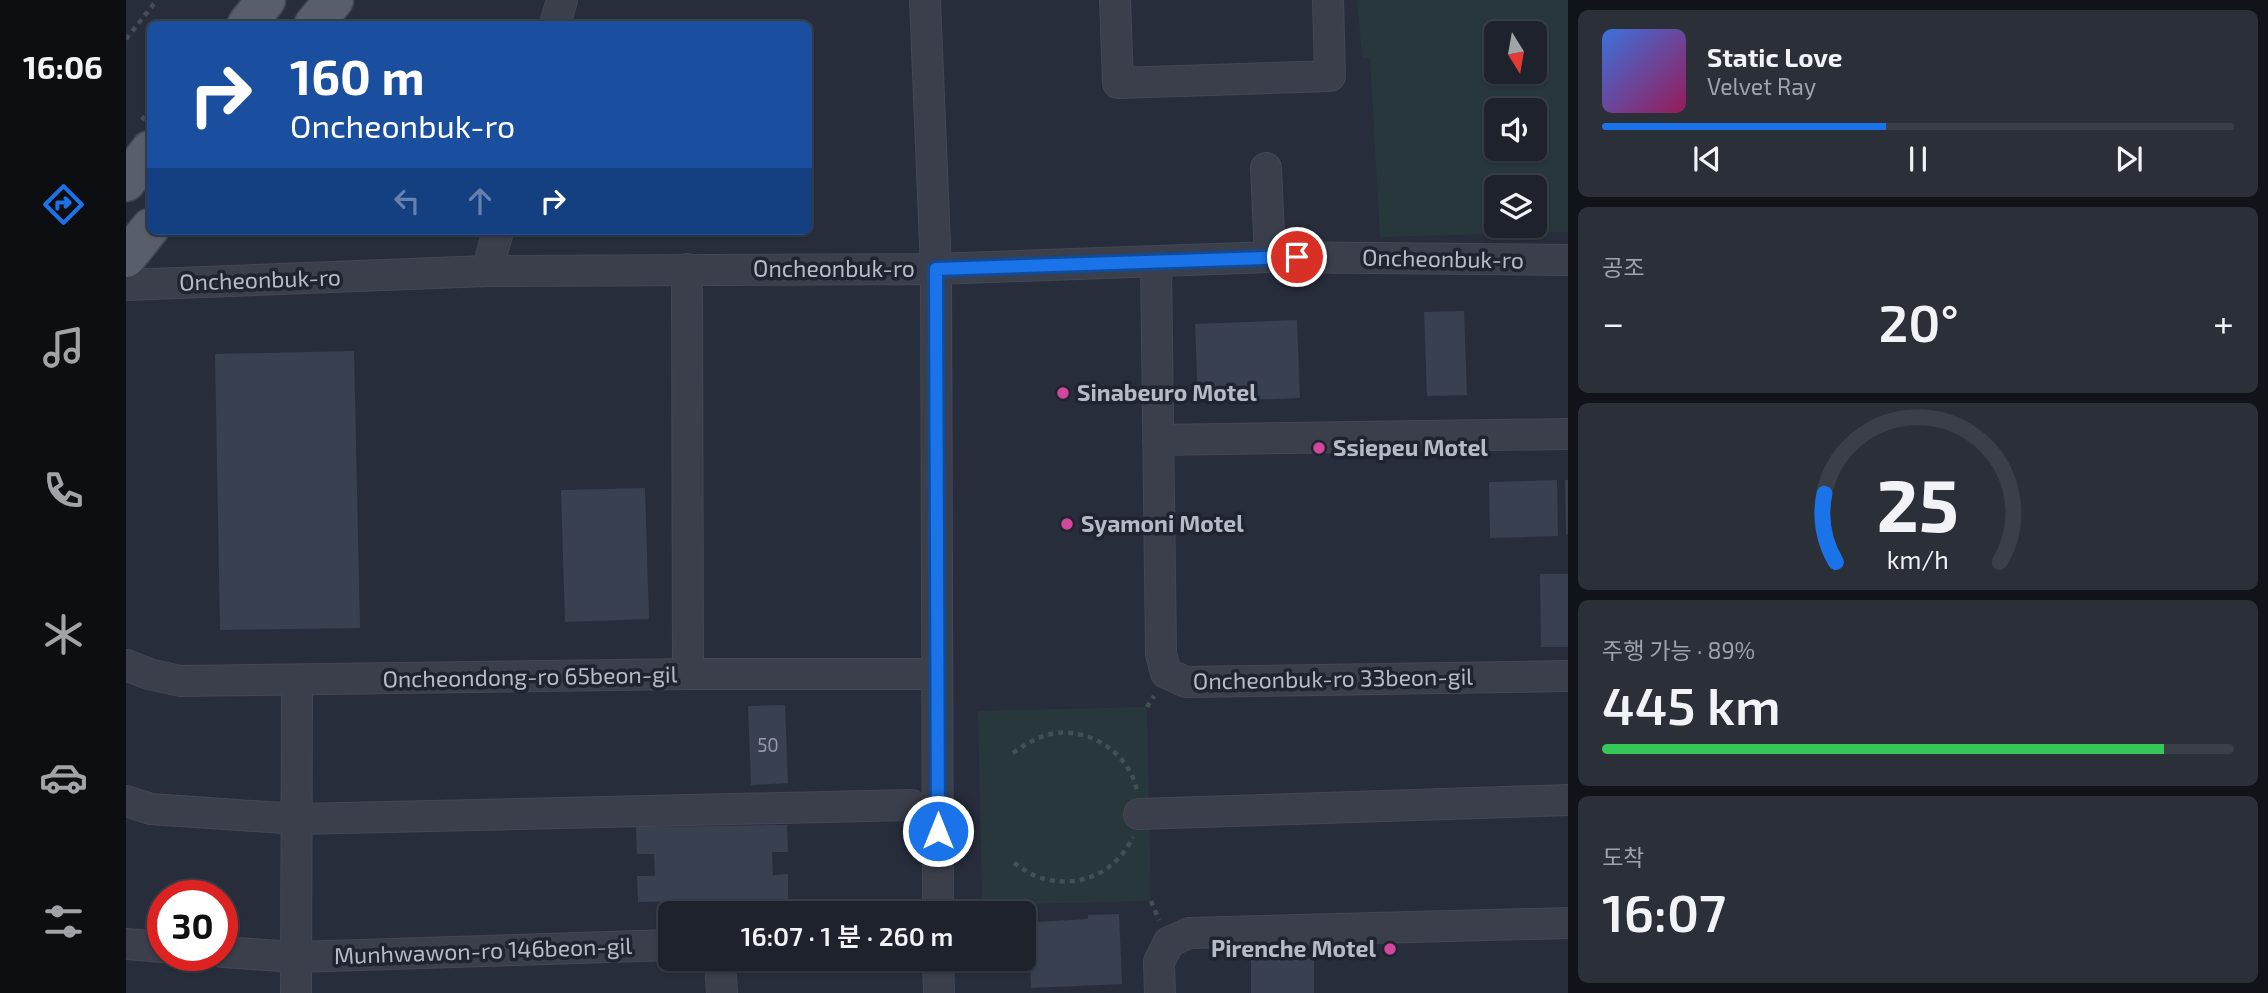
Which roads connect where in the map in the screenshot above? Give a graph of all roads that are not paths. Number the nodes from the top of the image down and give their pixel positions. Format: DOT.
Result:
graph roads {
  1 [pos="266,0"];
  2 [pos="334,0"];
  3 [pos="562,0"];
  4 [pos="925,0"];
  5 [pos="1115,0"];
  6 [pos="1328,0"];
  7 [pos="249,21"];
  8 [pos="316,21"];
  9 [pos="556,21"];
  10 [pos="147,154"];
  11 [pos="1266,168"];
  12 [pos="126,181"];
  13 [pos="147,232"];
  14 [pos="497,235"];
  15 [pos="1270,257"];
  16 [pos="126,258"];
  17 [pos="1568,260"];
  18 [pos="1156,262"];
  19 [pos="687,269"];
  20 [pos="936,269"];
  21 [pos="486,271"];
  22 [pos="126,285"];
  23 [pos="1568,434"];
  24 [pos="1158,440"];
  25 [pos="126,664"];
  26 [pos="688,674"];
  27 [pos="937,674"];
  28 [pos="1568,676"];
  29 [pos="297,680"];
  30 [pos="1568,800"];
  31 [pos="126,801"];
  32 [pos="911,805"];
  33 [pos="1139,814"];
  34 [pos="297,819"];
  35 [pos="938,901"];
  36 [pos="1568,923"];
  37 [pos="126,944"];
  38 [pos="658,945"];
  39 [pos="147,946"];
  40 [pos="238,953"];
  41 [pos="296,957"];
  42 [pos="721,971"];
  43 [pos="938,971"];
  44 [pos="296,993"];
  45 [pos="722,993"];
  46 [pos="939,993"];
  47 [pos="1160,993"];
  1 -- 7 [label="main road"];
  2 -- 8 [label="main road"];
  3 -- 9 [label="street"];
  4 -- 20 [label="street"];
  5 -- 6 [label="street"];
  10 -- 12 [label="main road"];
  11 -- 15 [label="street"];
  13 -- 16 [label="main road"];
  14 -- 21 [label="street"];
  15 -- 17 [label="street, Oncheonbuk-ro"];
  15 -- 18 [label="street, Oncheonbuk-ro"];
  18 -- 20 [label="street, Oncheonbuk-ro"];
  18 -- 24 [label="street, Oncheonbuk-ro 33beon-gil"];
  19 -- 20 [label="street, Oncheonbuk-ro"];
  19 -- 21 [label="street, Oncheonbuk-ro"];
  19 -- 26 [label="street"];
  20 -- 27 [label="street"];
  21 -- 22 [label="street, Oncheonbuk-ro"];
  23 -- 24 [label="street"];
  24 -- 28 [label="street, Oncheonbuk-ro 33beon-gil"];
  25 -- 29 [label="street, Oncheondong-ro 65beon-gil"];
  26 -- 27 [label="street, Oncheondong-ro 65beon-gil"];
  26 -- 29 [label="street, Oncheondong-ro 65beon-gil"];
  27 -- 35 [label="street"];
  29 -- 34 [label="street"];
  30 -- 33 [label="street"];
  31 -- 34 [label="street"];
  32 -- 34 [label="street"];
  34 -- 41 [label="street"];
  36 -- 47 [label="street"];
  37 -- 39 [label="street"];
  38 -- 41 [label="street, Munhwawon-ro 146beon-gil"];
  40 -- 41 [label="street, Munhwawon-ro 146beon-gil"];
  41 -- 44 [label="street"];
  42 -- 45 [label="street"];
  43 -- 46 [label="street"];
}
